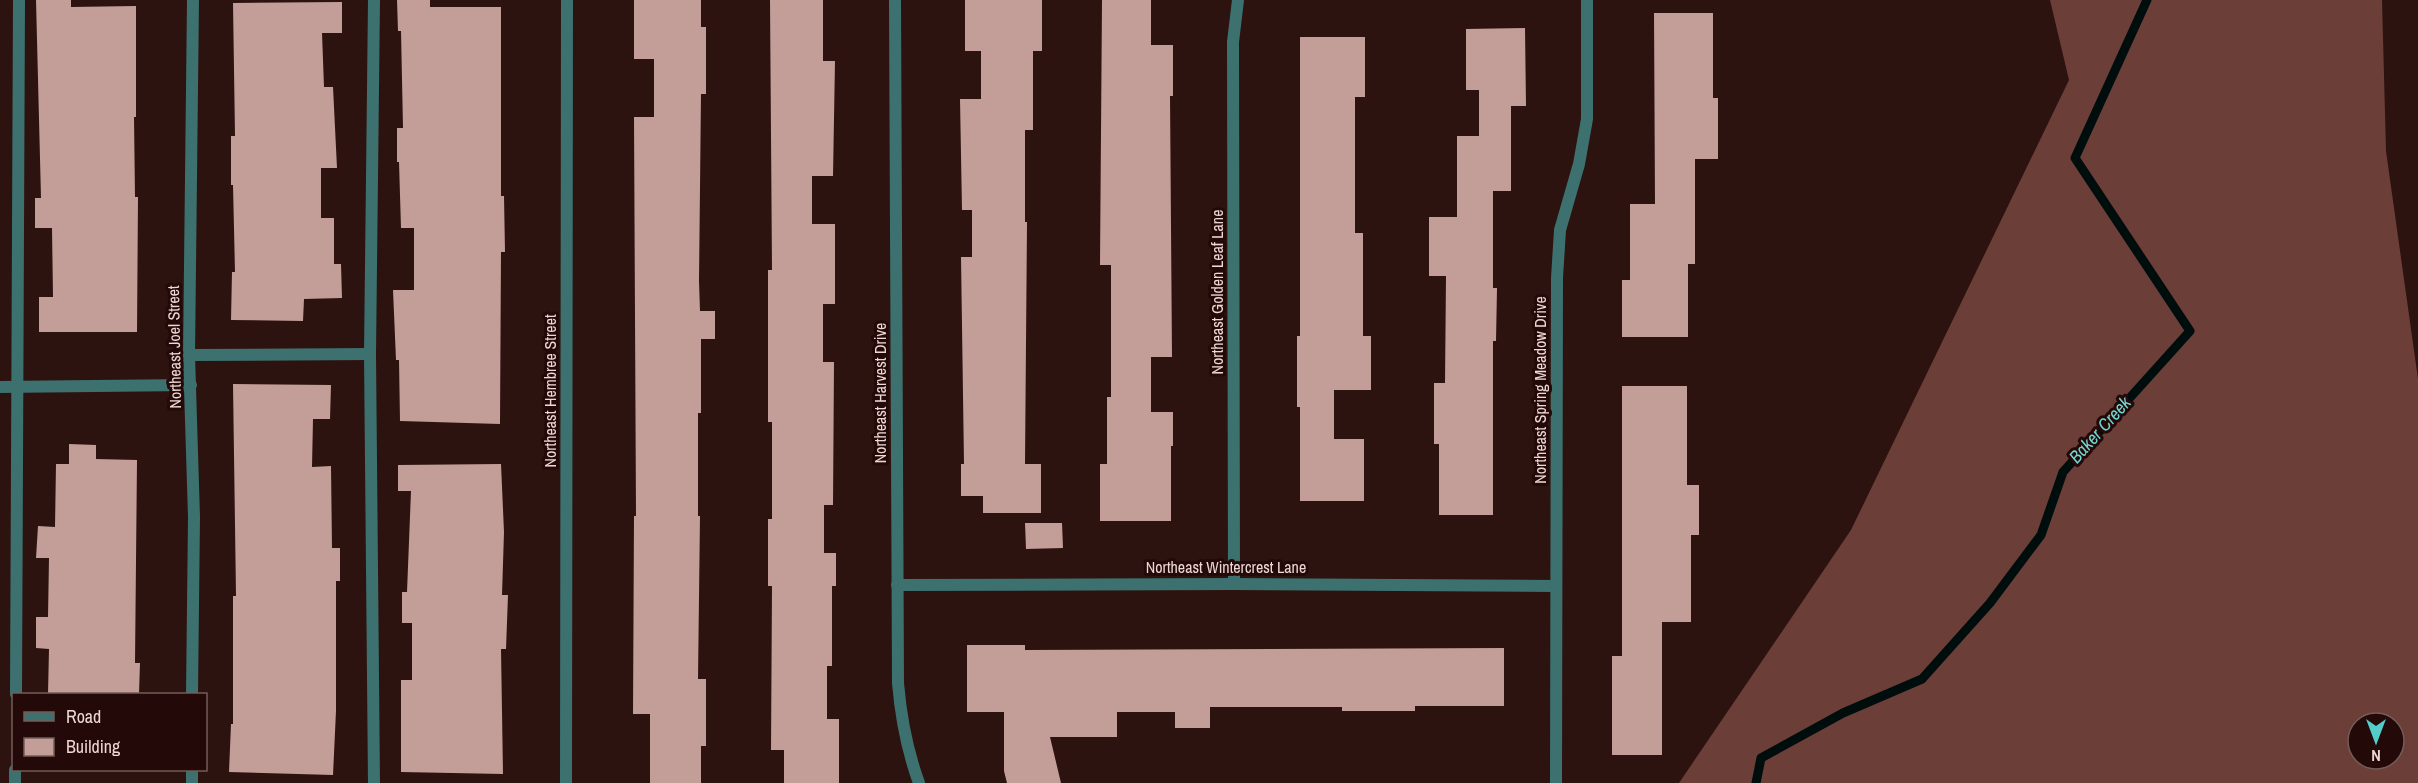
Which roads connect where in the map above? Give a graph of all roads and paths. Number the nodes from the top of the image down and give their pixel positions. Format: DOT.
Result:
graph roads {
  1 [pos="19,0"];
  2 [pos="193,0"];
  3 [pos="374,0"];
  4 [pos="567,0"];
  5 [pos="895,0"];
  6 [pos="1238,0"];
  7 [pos="1587,0"];
  8 [pos="370,354"];
  9 [pos="189,355"];
  10 [pos="191,385"];
  11 [pos="0,387"];
  12 [pos="19,387"];
  13 [pos="1234,584"];
  14 [pos="897,585"];
  15 [pos="1556,586"];
  16 [pos="16,693"];
  17 [pos="192,693"];
  18 [pos="374,783"];
  19 [pos="566,783"];
  20 [pos="919,783"];
  21 [pos="1556,783"];
  1 -- 12 [label="street"];
  2 -- 9 [label="street, Northeast Joel Street"];
  3 -- 8 [label="street"];
  4 -- 19 [label="street, Northeast Hembree Street"];
  5 -- 14 [label="street, Northeast Harvest Drive"];
  6 -- 13 [label="street, Northeast Golden Leaf Lane"];
  7 -- 15 [label="street, Northeast Spring Meadow Drive"];
  8 -- 9 [label="street"];
  8 -- 18 [label="street"];
  9 -- 10 [label="street, Northeast Joel Street"];
  10 -- 12 [label="street"];
  10 -- 17 [label="street, Northeast Joel Street"];
  11 -- 12 [label="street"];
  12 -- 16 [label="street"];
  13 -- 14 [label="street, Northeast Wintercrest Lane"];
  13 -- 15 [label="street, Northeast Wintercrest Lane"];
  14 -- 20 [label="street, Northeast Harvest Drive"];
  15 -- 21 [label="street, Northeast Spring Meadow Drive"];
}
